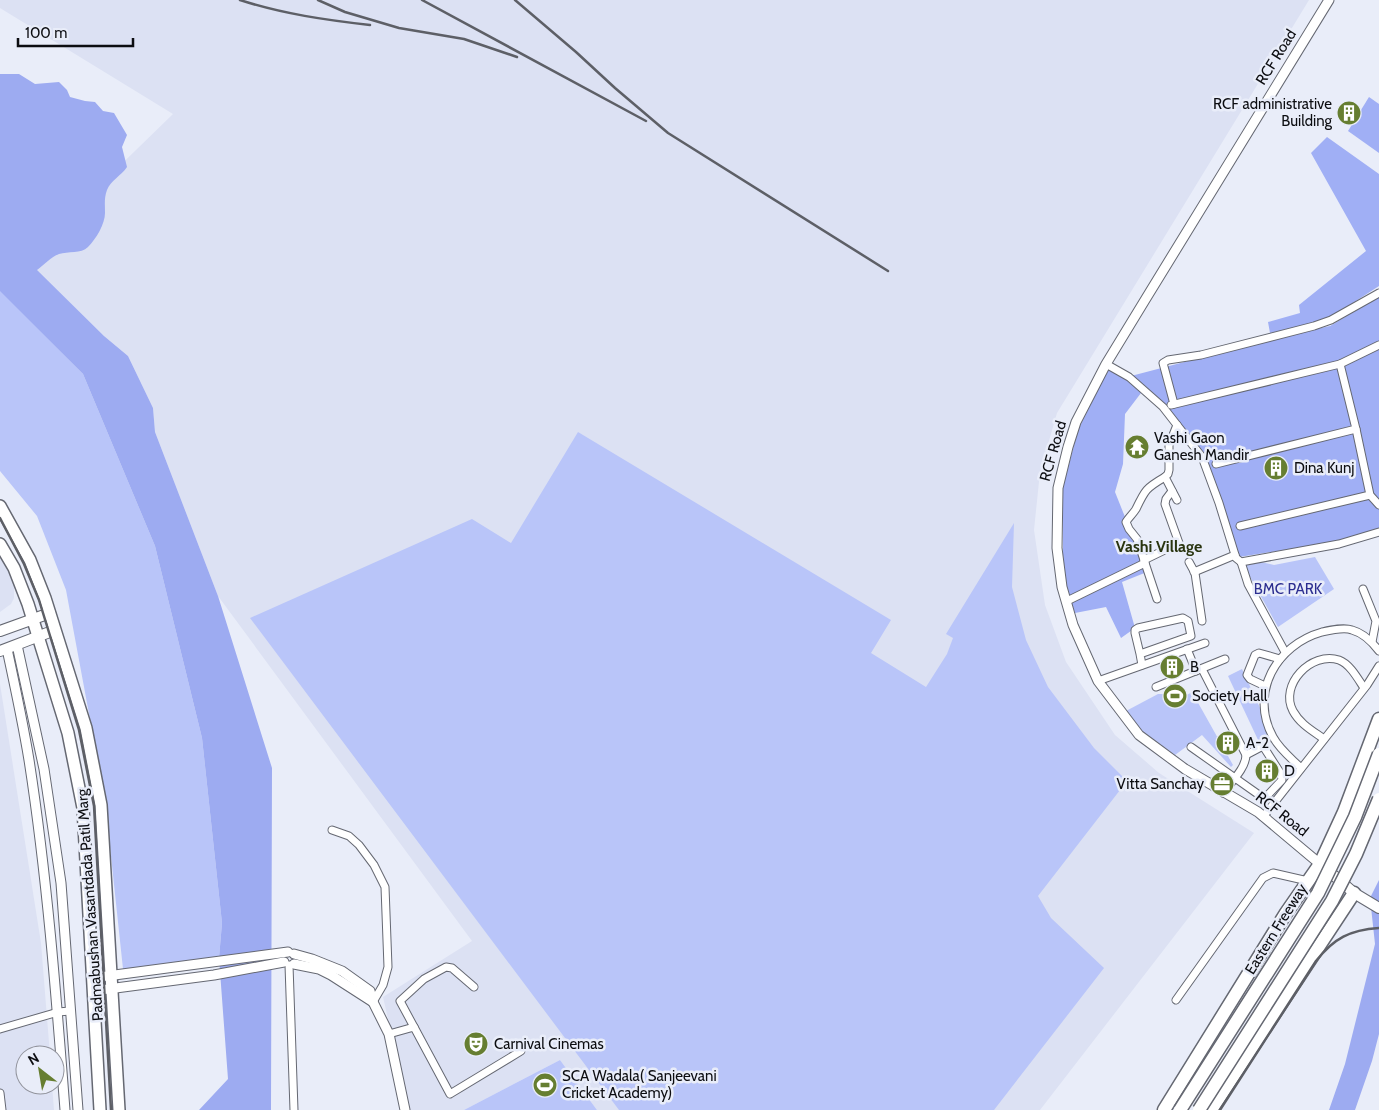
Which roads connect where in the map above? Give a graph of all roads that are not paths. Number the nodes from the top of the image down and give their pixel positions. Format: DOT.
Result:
graph roads {
  1 [pos="1329,0"];
  2 [pos="1379,293"];
  3 [pos="1379,345"];
  4 [pos="1106,364"];
  5 [pos="1340,364"];
  6 [pos="1174,404"];
  7 [pos="1163,407"];
  8 [pos="1177,425"];
  9 [pos="1356,429"];
  10 [pos="1216,464"];
  11 [pos="1164,477"];
  12 [pos="1172,491"];
  13 [pos="1370,495"];
  14 [pos="1177,500"];
  15 [pos="1379,505"];
  16 [pos="0,506"];
  17 [pos="1240,526"];
  18 [pos="1379,532"];
  19 [pos="0,544"];
  20 [pos="1235,555"];
  21 [pos="1145,561"];
  22 [pos="1189,562"];
  23 [pos="1241,562"];
  24 [pos="1194,572"];
  25 [pos="1363,588"];
  26 [pos="1157,599"];
  27 [pos="1066,601"];
  28 [pos="50,613"];
  29 [pos="33,620"];
  30 [pos="1202,621"];
  31 [pos="55,630"];
  32 [pos="0,631"];
  33 [pos="38,636"];
  34 [pos="1372,642"];
  35 [pos="1204,643"];
  36 [pos="17,645"];
  37 [pos="1187,649"];
  38 [pos="3,650"];
  39 [pos="1379,651"];
  40 [pos="1285,652"];
  41 [pos="1140,654"];
  42 [pos="1226,659"];
  43 [pos="1280,659"];
  44 [pos="1142,665"];
  45 [pos="1379,666"];
  46 [pos="1199,670"];
  47 [pos="1098,682"];
  48 [pos="1265,686"];
  49 [pos="1156,688"];
  50 [pos="1364,688"];
  51 [pos="1379,719"];
  52 [pos="1324,739"];
  53 [pos="1191,747"];
  54 [pos="1379,754"];
  55 [pos="1246,755"];
  56 [pos="41,756"];
  57 [pos="29,759"];
  58 [pos="1301,768"];
  59 [pos="1234,779"];
  60 [pos="1223,793"];
  61 [pos="1379,800"];
  62 [pos="1263,817"];
  63 [pos="332,830"];
  64 [pos="1320,864"];
  65 [pos="1308,881"];
  66 [pos="62,883"];
  67 [pos="45,884"];
  68 [pos="1360,896"];
  69 [pos="1379,908"];
  70 [pos="291,953"];
  71 [pos="289,964"];
  72 [pos="111,976"];
  73 [pos="92,978"];
  74 [pos="474,987"];
  75 [pos="112,989"];
  76 [pos="93,991"];
  77 [pos="1176,1000"];
  78 [pos="374,1002"];
  79 [pos="70,1011"];
  80 [pos="58,1012"];
  81 [pos="414,1027"];
  82 [pos="0,1029"];
  83 [pos="389,1034"];
  84 [pos="521,1051"];
  85 [pos="0,1093"];
  86 [pos="2,1110"];
  87 [pos="65,1110"];
  88 [pos="78,1110"];
  89 [pos="100,1110"];
  90 [pos="118,1110"];
  91 [pos="294,1110"];
  92 [pos="405,1110"];
  93 [pos="1164,1110"];
  94 [pos="1180,1110"];
  95 [pos="1199,1110"];
  96 [pos="1211,1110"];
  1 -- 4 [label="street, RCF Road"];
  2 -- 6 [label="street"];
  3 -- 5 [label="street"];
  4 -- 7 [label="street"];
  4 -- 27 [label="street, RCF Road"];
  5 -- 6 [label="street"];
  5 -- 9 [label="street"];
  6 -- 7 [label="street"];
  7 -- 8 [label="street"];
  8 -- 11 [label="street"];
  8 -- 20 [label="street"];
  9 -- 10 [label="street"];
  9 -- 13 [label="street"];
  11 -- 12 [label="street"];
  11 -- 21 [label="street"];
  12 -- 14 [label="street"];
  12 -- 21 [label="street"];
  13 -- 15 [label="street"];
  13 -- 17 [label="street"];
  16 -- 28 [label="main road, Padmabushan Vasantdada Patil Marg"];
  18 -- 23 [label="street"];
  19 -- 29 [label="main road, Padmabushan Vasantdada Patil Marg"];
  20 -- 23 [label="street"];
  20 -- 24 [label="street"];
  21 -- 26 [label="street"];
  21 -- 27 [label="street"];
  22 -- 24 [label="street"];
  23 -- 40 [label="street"];
  24 -- 30 [label="street"];
  25 -- 34 [label="street"];
  27 -- 47 [label="street, RCF Road"];
  28 -- 29 [label="main road"];
  28 -- 31 [label="main road, Padmabushan Vasantdada Patil Marg"];
  29 -- 32 [label="main road"];
  29 -- 33 [label="main road, Padmabushan Vasantdada Patil Marg"];
  31 -- 33 [label="main road"];
  31 -- 72 [label="main road, Padmabushan Vasantdada Patil Marg"];
  33 -- 36 [label="main road"];
  33 -- 73 [label="main road, Padmabushan Vasantdada Patil Marg"];
  34 -- 39 [label="street"];
  34 -- 40 [label="street"];
  35 -- 37 [label="street"];
  36 -- 38 [label="main road"];
  36 -- 56 [label="street"];
  37 -- 44 [label="street"];
  37 -- 46 [label="street"];
  38 -- 57 [label="street"];
  40 -- 43 [label="street"];
  41 -- 41 [label="street"];
  41 -- 44 [label="street"];
  42 -- 46 [label="street"];
  43 -- 48 [label="street"];
  43 -- 48 [label="street"];
  44 -- 47 [label="street"];
  45 -- 50 [label="street"];
  46 -- 49 [label="street"];
  46 -- 55 [label="street"];
  47 -- 60 [label="street, RCF Road"];
  48 -- 58 [label="street"];
  50 -- 52 [label="street"];
  50 -- 52 [label="street"];
  51 -- 64 [label="highway"];
  52 -- 58 [label="street"];
  53 -- 59 [label="street"];
  54 -- 94 [label="highway, Eastern Freeway, bridge"];
  55 -- 59 [label="street"];
  55 -- 59 [label="street"];
  56 -- 57 [label="street"];
  56 -- 66 [label="street"];
  57 -- 67 [label="street"];
  58 -- 62 [label="street"];
  59 -- 60 [label="street"];
  60 -- 62 [label="street, RCF Road"];
  61 -- 95 [label="highway, bridge"];
  62 -- 64 [label="street, RCF Road"];
  63 -- 78 [label="street"];
  64 -- 65 [label="highway"];
  64 -- 68 [label="main road"];
  65 -- 77 [label="street"];
  65 -- 93 [label="highway"];
  66 -- 67 [label="street"];
  66 -- 79 [label="street"];
  67 -- 80 [label="street"];
  68 -- 69 [label="main road"];
  68 -- 96 [label="highway"];
  70 -- 71 [label="street"];
  70 -- 72 [label="street"];
  70 -- 78 [label="street"];
  71 -- 75 [label="street"];
  71 -- 78 [label="street"];
  71 -- 91 [label="street"];
  72 -- 73 [label="street"];
  72 -- 75 [label="main road, Padmabushan Vasantdada Patil Marg"];
  73 -- 76 [label="main road, Padmabushan Vasantdada Patil Marg"];
  74 -- 81 [label="street"];
  75 -- 76 [label="street"];
  75 -- 90 [label="main road, Padmabushan Vasantdada Patil Marg"];
  76 -- 89 [label="main road, Padmabushan Vasantdada Patil Marg"];
  78 -- 83 [label="street"];
  79 -- 80 [label="street"];
  79 -- 88 [label="street"];
  80 -- 82 [label="street"];
  80 -- 87 [label="street"];
  81 -- 83 [label="street"];
  81 -- 84 [label="street"];
  83 -- 92 [label="street"];
  85 -- 86 [label="street"];
}
